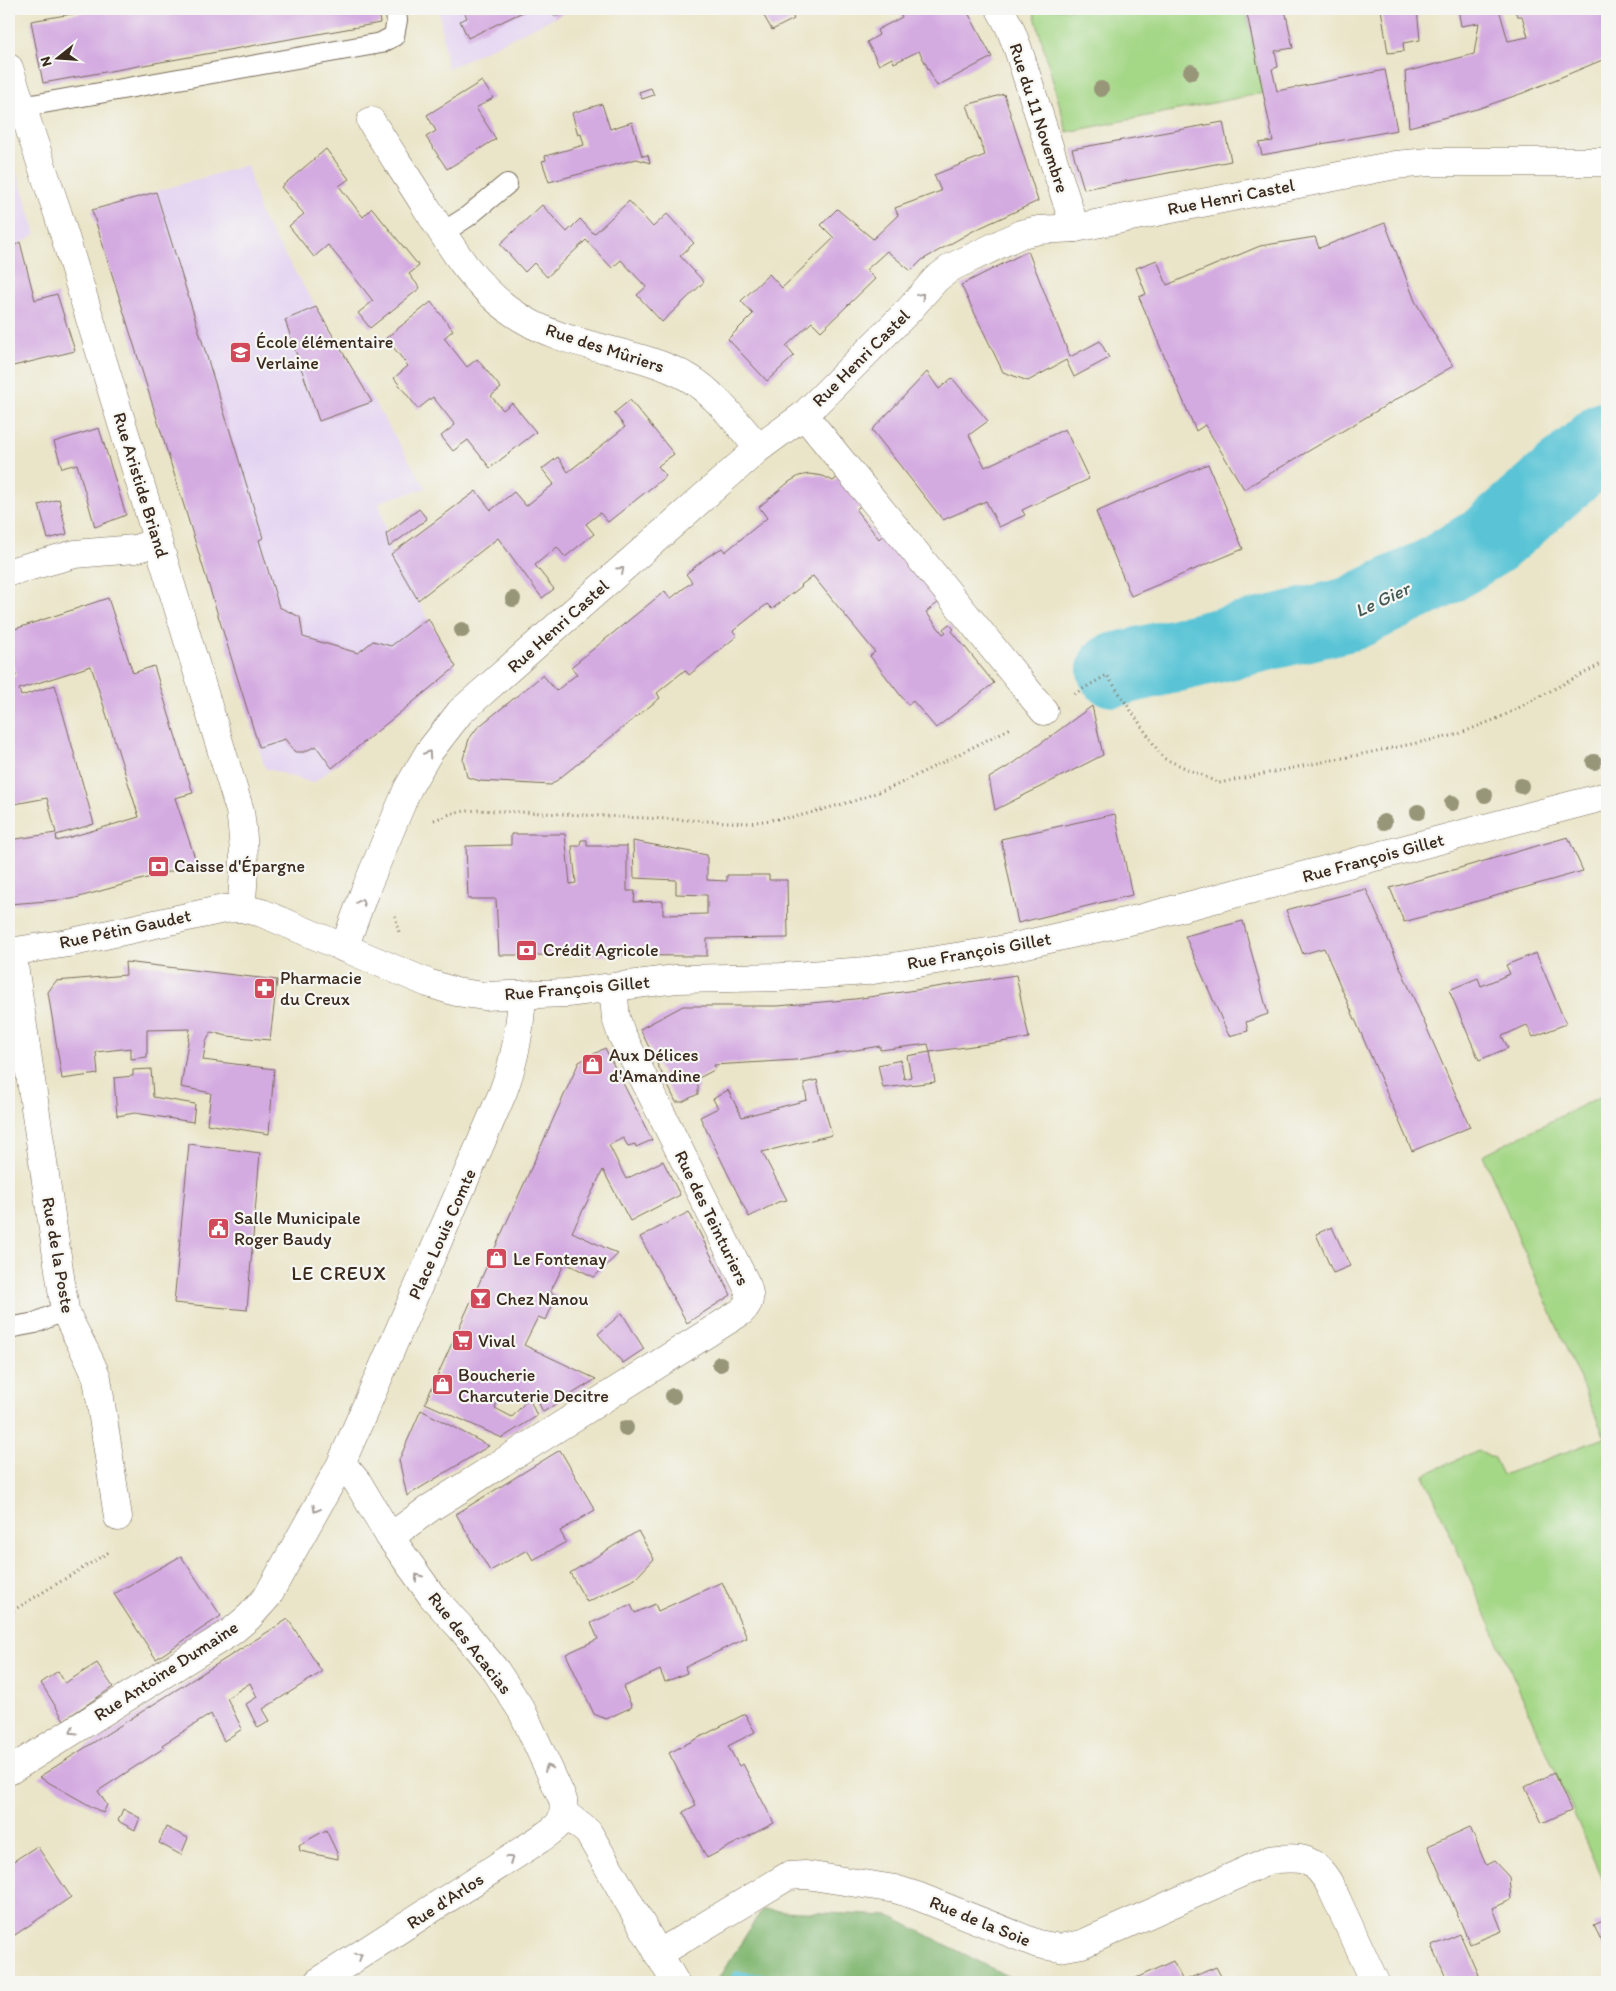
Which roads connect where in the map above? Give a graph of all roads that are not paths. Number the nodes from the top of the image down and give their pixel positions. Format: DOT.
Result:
graph roads {
  1 [pos="395,9"];
  2 [pos="1000,9"];
  3 [pos="9,68"];
  4 [pos="21,107"];
  5 [pos="371,121"];
  6 [pos="1607,162"];
  7 [pos="507,184"];
  8 [pos="1075,228"];
  9 [pos="442,233"];
  10 [pos="804,415"];
  11 [pos="759,448"];
  12 [pos="157,542"];
  13 [pos="9,572"];
  14 [pos="1044,712"];
  15 [pos="1607,796"];
  16 [pos="241,908"];
  17 [pos="344,948"];
  18 [pos="10,952"];
  19 [pos="612,988"];
  20 [pos="522,995"];
  21 [pos="65,1310"];
  22 [pos="9,1328"];
  23 [pos="340,1466"];
  24 [pos="118,1516"];
  25 [pos="390,1537"];
  26 [pos="9,1771"];
  27 [pos="564,1813"];
  28 [pos="658,1954"];
  29 [pos="318,1982"];
  30 [pos="675,1982"];
  31 [pos="1375,1982"];
  1 -- 4 [label="lane"];
  2 -- 8 [label="street, Rue du 11 Novembre"];
  3 -- 4 [label="street, Rue Aristide Briand"];
  4 -- 12 [label="street, Rue Aristide Briand"];
  5 -- 9 [label="street, Rue des Mûriers"];
  6 -- 8 [label="street, Rue Henri Castel"];
  7 -- 9 [label="lane"];
  10 -- 8 [label="street, Rue Henri Castel, one-way"];
  9 -- 11 [label="street, Rue des Mûriers"];
  10 -- 11 [label="street, Rue Henri Castel"];
  10 -- 14 [label="street"];
  17 -- 11 [label="street, Rue Henri Castel, one-way"];
  12 -- 13 [label="street"];
  12 -- 16 [label="street, Rue Aristide Briand"];
  15 -- 19 [label="street, Rue François Gillet"];
  16 -- 17 [label="street, Rue François Gillet"];
  16 -- 18 [label="street, Rue Pétin Gaudet"];
  17 -- 20 [label="street, Rue François Gillet"];
  18 -- 21 [label="street, Rue de la Poste"];
  19 -- 20 [label="street, Rue François Gillet"];
  19 -- 25 [label="street, Rue des Teinturiers"];
  20 -- 23 [label="street, Place Louis Comte"];
  21 -- 22 [label="lane"];
  21 -- 24 [label="street, Rue de la Poste"];
  23 -- 25 [label="street, Rue des Acacias"];
  23 -- 26 [label="street, Rue Antoine Dumaine, one-way"];
  27 -- 25 [label="street, Rue des Acacias, one-way"];
  27 -- 28 [label="street"];
  29 -- 27 [label="street, Rue d'Arlos, one-way"];
  28 -- 30 [label="street"];
  28 -- 31 [label="street, Rue de la Soie"];
}
